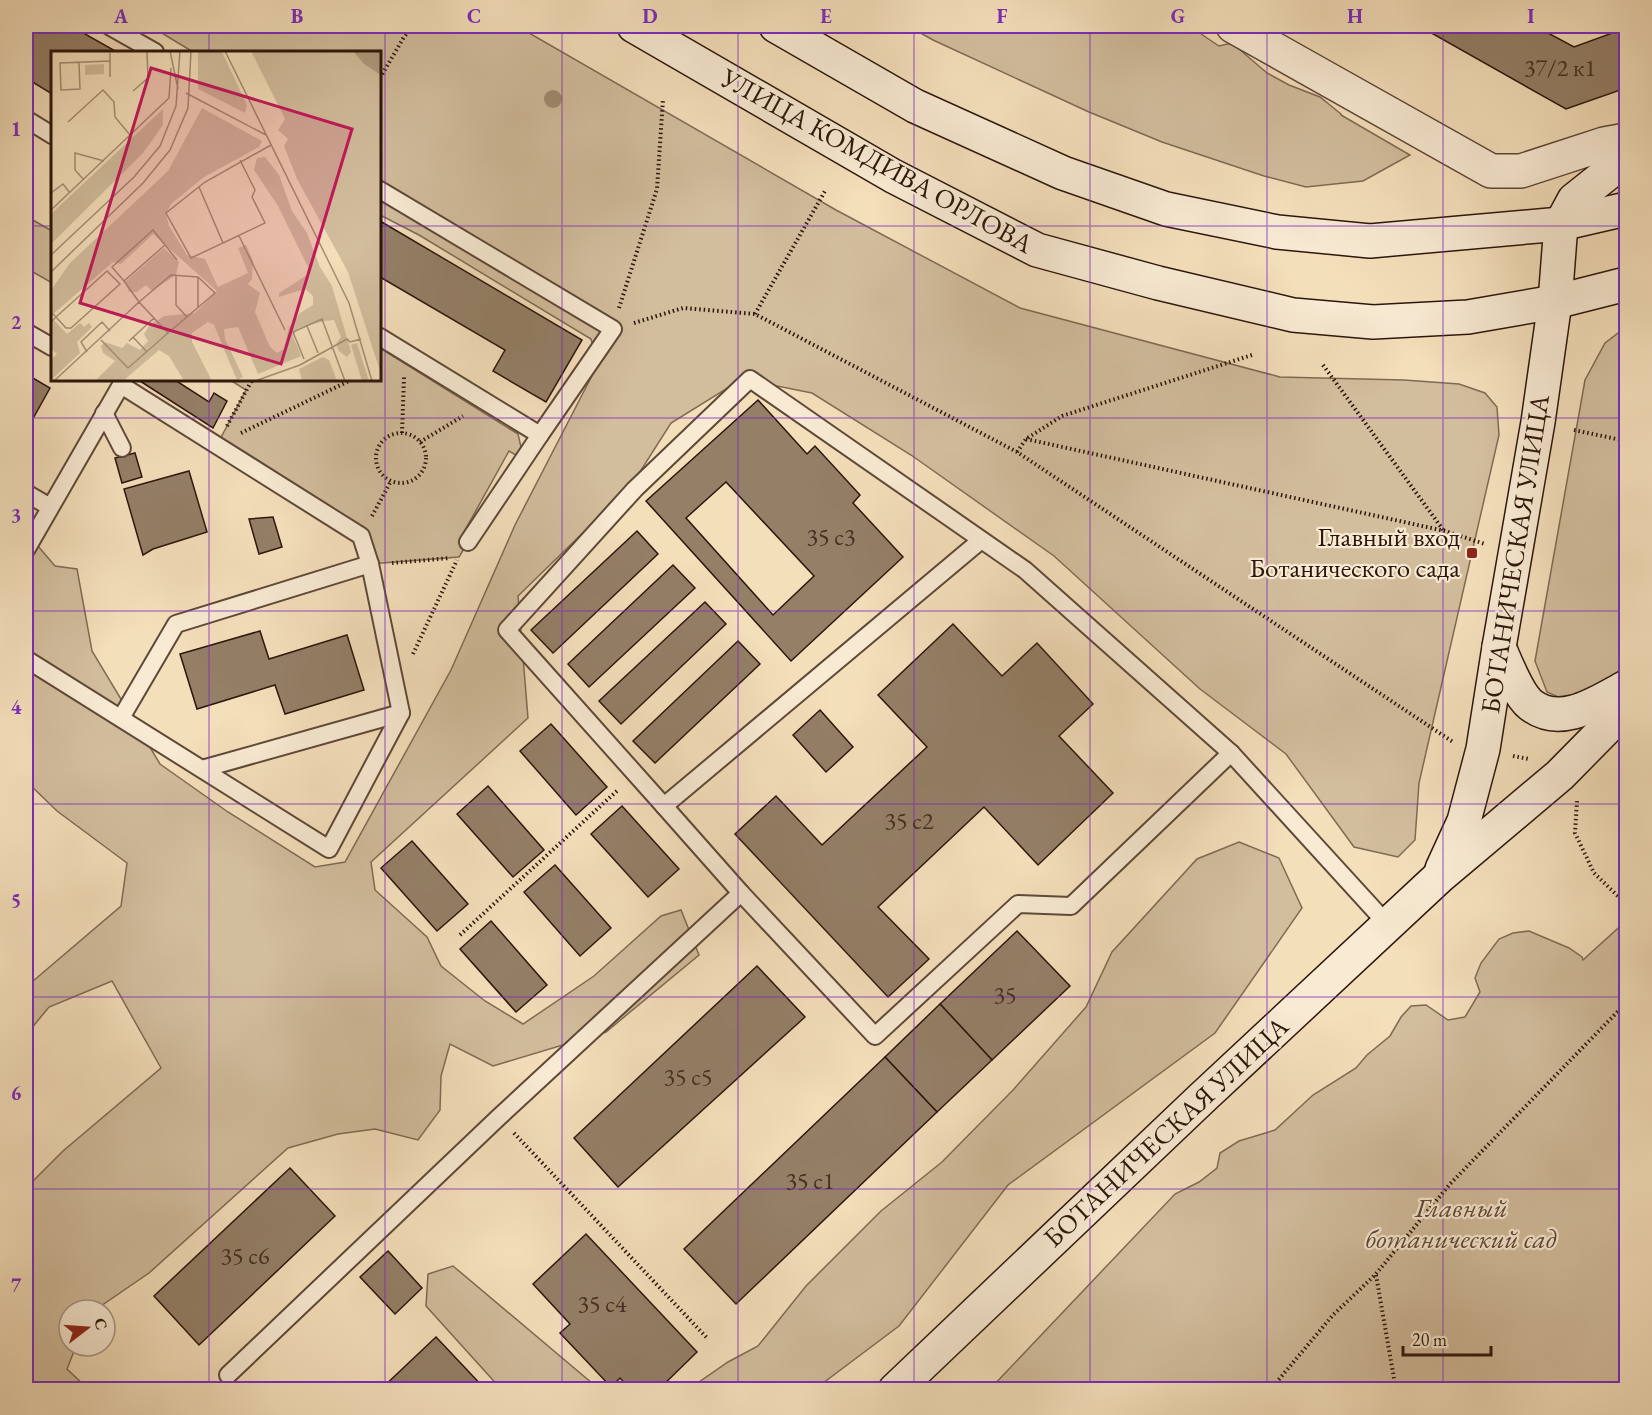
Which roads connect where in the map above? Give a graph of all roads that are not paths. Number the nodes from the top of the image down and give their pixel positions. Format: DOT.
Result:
graph roads {
  1 [pos="109,26"];
  2 [pos="634,26"];
  3 [pos="776,26"];
  4 [pos="1233,26"];
  5 [pos="153,51"];
  6 [pos="26,119"];
  7 [pos="51,134"];
  8 [pos="1626,140"];
  9 [pos="1626,161"];
  10 [pos="381,191"];
  11 [pos="1626,209"];
  12 [pos="1561,224"];
  13 [pos="1626,284"];
  14 [pos="1555,302"];
  15 [pos="26,332"];
  16 [pos="381,339"];
  17 [pos="51,346"];
  18 [pos="119,381"];
  19 [pos="104,413"];
  20 [pos="540,435"];
  21 [pos="122,448"];
  22 [pos="26,493"];
  23 [pos="50,507"];
  24 [pos="980,541"];
  25 [pos="468,542"];
  26 [pos="26,550"];
  27 [pos="370,564"];
  28 [pos="1499,647"];
  29 [pos="26,659"];
  30 [pos="1626,687"];
  31 [pos="1626,708"];
  32 [pos="401,713"];
  33 [pos="121,718"];
  34 [pos="1231,753"];
  35 [pos="202,770"];
  36 [pos="664,806"];
  37 [pos="1439,876"];
  38 [pos="741,893"];
  39 [pos="1388,924"];
  40 [pos="228,1375"];
  41 [pos="895,1389"];
  1 -- 5 [label="lane"];
  2 -- 14 [label="main road, УЛИЦА КОМДИВА ОРЛОВА"];
  3 -- 12 [label="main road"];
  4 -- 8 [label="main road"];
  6 -- 7 [label="lane"];
  9 -- 12 [label="main road"];
  10 -- 20 [label="lane"];
  11 -- 12 [label="main road"];
  12 -- 14 [label="main road, БОТАНИЧЕСКАЯ УЛИЦА"];
  13 -- 14 [label="main road, УЛИЦА КОМДИВА ОРЛОВА"];
  14 -- 28 [label="main road, БОТАНИЧЕСКАЯ УЛИЦА"];
  15 -- 17 [label="lane"];
  16 -- 20 [label="lane"];
  18 -- 19 [label="lane"];
  18 -- 27 [label="lane"];
  19 -- 21 [label="lane"];
  19 -- 23 [label="lane"];
  20 -- 25 [label="lane"];
  22 -- 23 [label="lane"];
  23 -- 26 [label="lane"];
  24 -- 34 [label="lane"];
  24 -- 36 [label="lane"];
  24 -- 36 [label="lane"];
  27 -- 32 [label="lane"];
  27 -- 33 [label="lane"];
  28 -- 30 [label="main road"];
  28 -- 37 [label="main road, БОТАНИЧЕСКАЯ УЛИЦА"];
  29 -- 33 [label="lane"];
  31 -- 37 [label="main road, БОТАНИЧЕСКАЯ УЛИЦА"];
  32 -- 35 [label="lane"];
  32 -- 35 [label="lane"];
  33 -- 35 [label="lane"];
  34 -- 38 [label="lane"];
  34 -- 39 [label="lane"];
  36 -- 38 [label="lane"];
  37 -- 39 [label="main road, БОТАНИЧЕСКАЯ УЛИЦА"];
  38 -- 40 [label="lane"];
  39 -- 41 [label="main road, БОТАНИЧЕСКАЯ УЛИЦА"];
}
